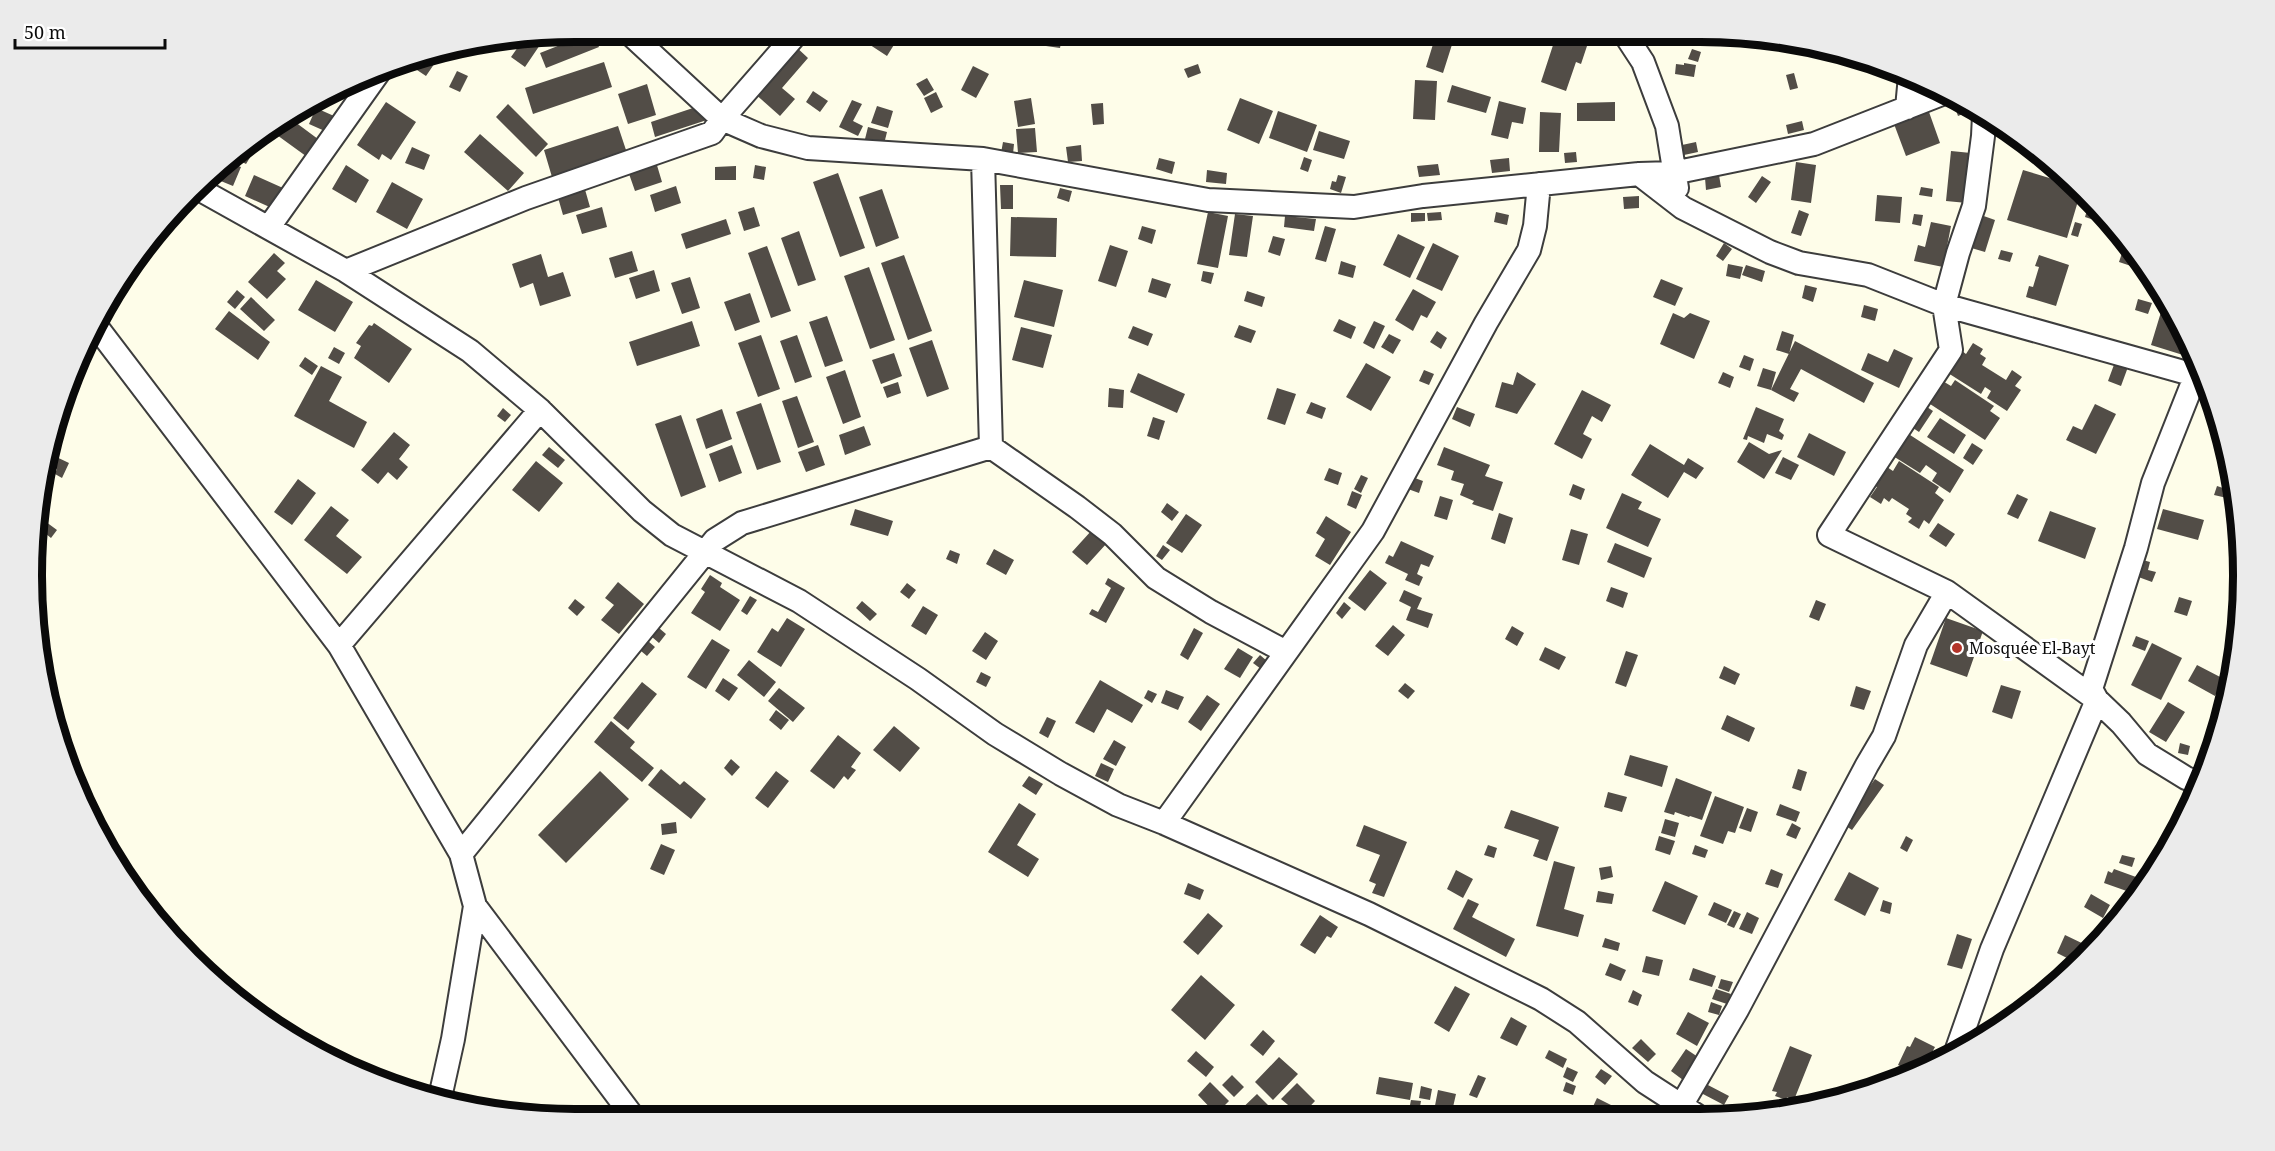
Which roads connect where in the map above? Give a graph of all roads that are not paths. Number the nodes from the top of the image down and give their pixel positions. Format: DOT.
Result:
graph roads {
  1 [pos="645,42"];
  2 [pos="789,42"];
  3 [pos="1630,42"];
  4 [pos="371,83"];
  5 [pos="1909,85"];
  6 [pos="1935,97"];
  7 [pos="1906,108"];
  8 [pos="722,118"];
  9 [pos="1984,124"];
  10 [pos="982,159"];
  11 [pos="1673,173"];
  12 [pos="1639,174"];
  13 [pos="1539,184"];
  14 [pos="204,192"];
  15 [pos="1683,208"];
  16 [pos="269,227"];
  17 [pos="346,271"];
  18 [pos="1944,304"];
  19 [pos="101,332"];
  20 [pos="2192,372"];
  21 [pos="2196,382"];
  22 [pos="540,410"];
  23 [pos="991,447"];
  24 [pos="703,552"];
  25 [pos="1947,592"];
  26 [pos="339,645"];
  27 [pos="1286,652"];
  28 [pos="2097,700"];
  29 [pos="2192,780"];
  30 [pos="1164,823"];
  31 [pos="461,854"];
  32 [pos="475,906"];
  33 [pos="1960,1041"];
  34 [pos="441,1092"];
  35 [pos="627,1109"];
  36 [pos="1686,1109"];
  37 [pos="1688,1109"];
  1 -- 8 [label="street"];
  2 -- 8 [label="street"];
  3 -- 11 [label="street"];
  4 -- 16 [label="street"];
  5 -- 7 [label="street"];
  6 -- 7 [label="street"];
  7 -- 11 [label="street"];
  8 -- 10 [label="street"];
  8 -- 17 [label="street"];
  9 -- 18 [label="street"];
  10 -- 13 [label="street"];
  10 -- 23 [label="street"];
  11 -- 12 [label="street"];
  11 -- 15 [label="street"];
  12 -- 13 [label="street"];
  12 -- 15 [label="street"];
  13 -- 27 [label="street"];
  14 -- 16 [label="street"];
  15 -- 18 [label="street"];
  16 -- 17 [label="street"];
  17 -- 22 [label="street"];
  18 -- 20 [label="street"];
  18 -- 25 [label="street"];
  19 -- 26 [label="street"];
  21 -- 28 [label="street"];
  22 -- 24 [label="street"];
  22 -- 26 [label="street"];
  23 -- 24 [label="street"];
  23 -- 27 [label="street"];
  24 -- 30 [label="street"];
  24 -- 31 [label="street"];
  25 -- 28 [label="street"];
  25 -- 37 [label="street"];
  26 -- 31 [label="street"];
  27 -- 30 [label="street"];
  28 -- 29 [label="street"];
  28 -- 33 [label="street"];
  30 -- 36 [label="street"];
  31 -- 32 [label="street"];
  32 -- 34 [label="street"];
  32 -- 35 [label="street"];
}
